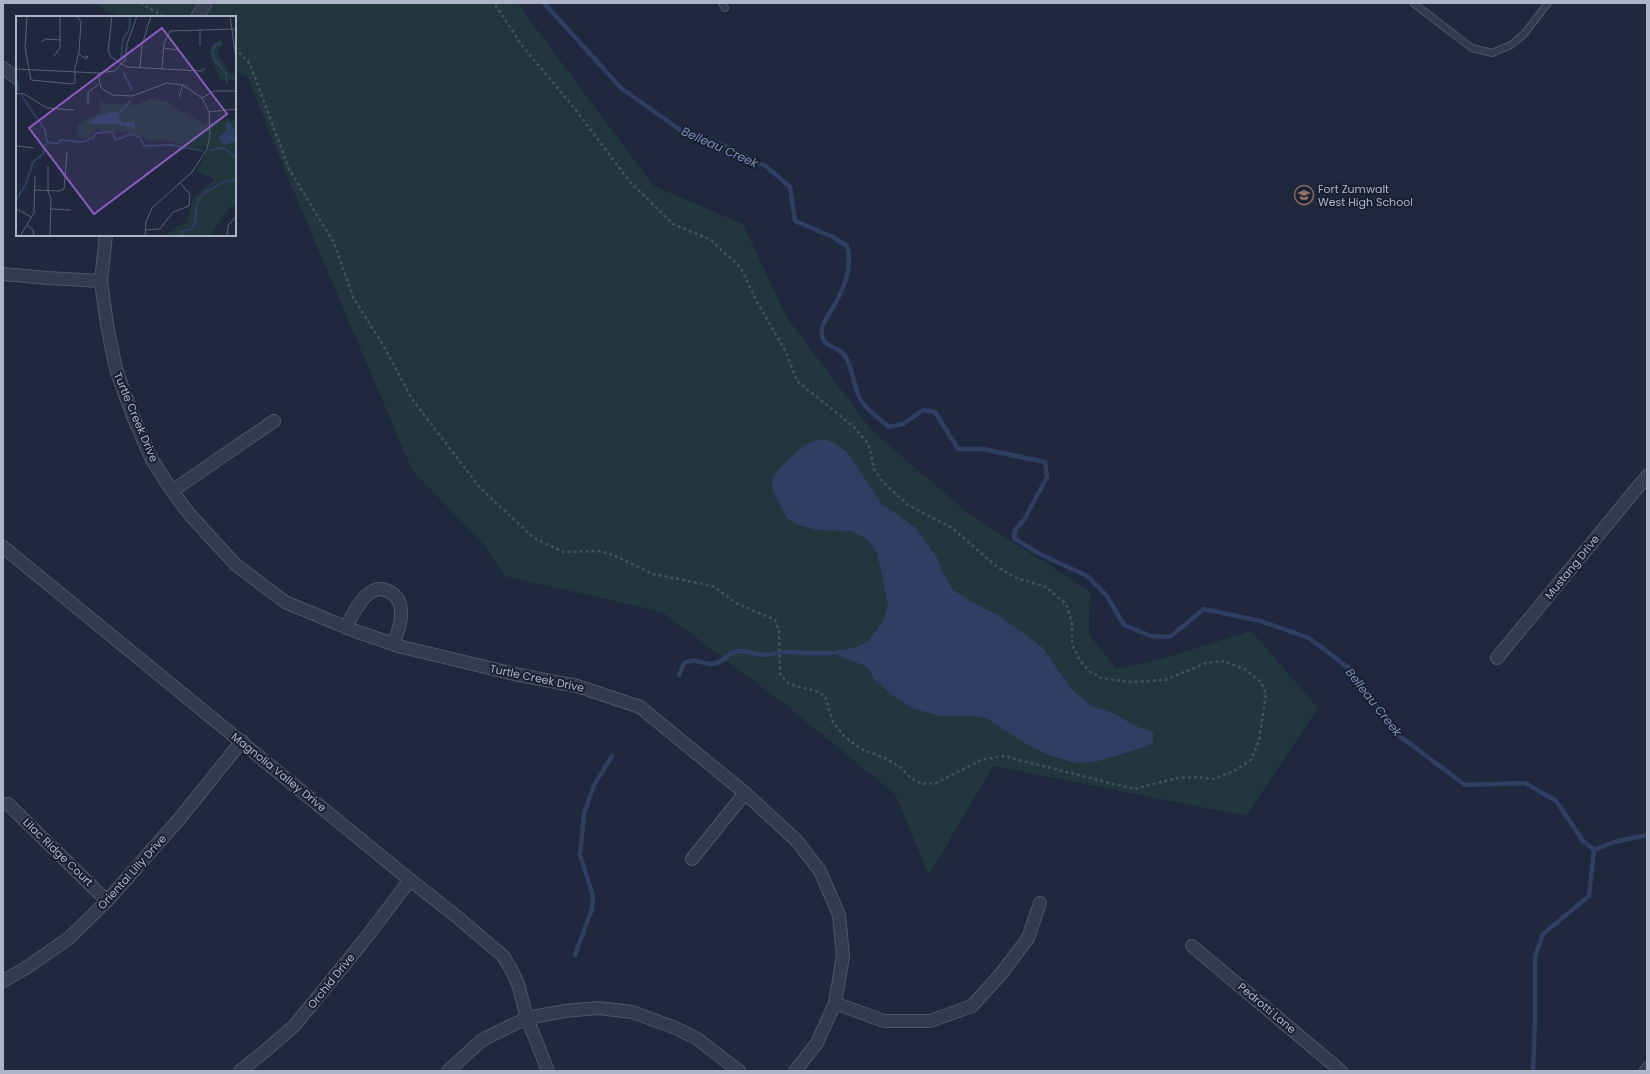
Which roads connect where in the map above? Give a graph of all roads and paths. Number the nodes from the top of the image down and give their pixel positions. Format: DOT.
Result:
graph roads {
  1 [pos="140,3"];
  2 [pos="206,3"];
  3 [pos="494,3"];
  4 [pos="1413,3"];
  5 [pos="1548,3"];
  6 [pos="163,16"];
  7 [pos="198,16"];
  8 [pos="236,49"];
  9 [pos="3,68"];
  10 [pos="16,77"];
  11 [pos="106,236"];
  12 [pos="3,274"];
  13 [pos="101,281"];
  14 [pos="274,421"];
  15 [pos="1647,476"];
  16 [pos="172,491"];
  17 [pos="3,547"];
  18 [pos="346,628"];
  19 [pos="393,644"];
  20 [pos="1497,658"];
  21 [pos="242,741"];
  22 [pos="745,793"];
  23 [pos="8,804"];
  24 [pos="692,859"];
  25 [pos="410,880"];
  26 [pos="107,901"];
  27 [pos="1040,903"];
  28 [pos="1192,946"];
  29 [pos="3,981"];
  30 [pos="835,1003"];
  31 [pos="527,1018"];
  32 [pos="1647,1065"];
  33 [pos="240,1071"];
  34 [pos="448,1071"];
  35 [pos="548,1071"];
  36 [pos="739,1071"];
  37 [pos="795,1071"];
  38 [pos="1341,1071"];
  39 [pos="1642,1071"];
  1 -- 6 [label="path"];
  2 -- 7 [label="street"];
  3 -- 8 [label="path"];
  4 -- 5 [label="lane"];
  9 -- 10 [label="street"];
  11 -- 13 [label="street, Turtle Creek Drive"];
  12 -- 13 [label="street"];
  13 -- 16 [label="street, Turtle Creek Drive"];
  14 -- 16 [label="street"];
  15 -- 20 [label="street, Mustang Drive"];
  16 -- 18 [label="street, Turtle Creek Drive"];
  17 -- 21 [label="street, Magnolia Valley Drive"];
  18 -- 19 [label="street, Turtle Creek Drive"];
  18 -- 19 [label="street"];
  19 -- 22 [label="street, Turtle Creek Drive"];
  21 -- 25 [label="street, Magnolia Valley Drive"];
  21 -- 26 [label="street, Oriental Lilly Drive"];
  22 -- 24 [label="street"];
  22 -- 30 [label="street, Turtle Creek Drive"];
  23 -- 26 [label="street, Lilac Ridge Court"];
  25 -- 31 [label="street, Magnolia Valley Drive"];
  25 -- 33 [label="street, Orchid Drive"];
  26 -- 29 [label="street, Oriental Lilly Drive"];
  27 -- 30 [label="street"];
  28 -- 38 [label="street, Pedrotti Lane"];
  30 -- 37 [label="street, Turtle Creek Drive"];
  31 -- 34 [label="street"];
  31 -- 35 [label="street, Magnolia Valley Drive"];
  31 -- 36 [label="street"];
  32 -- 39 [label="lane"];
}
